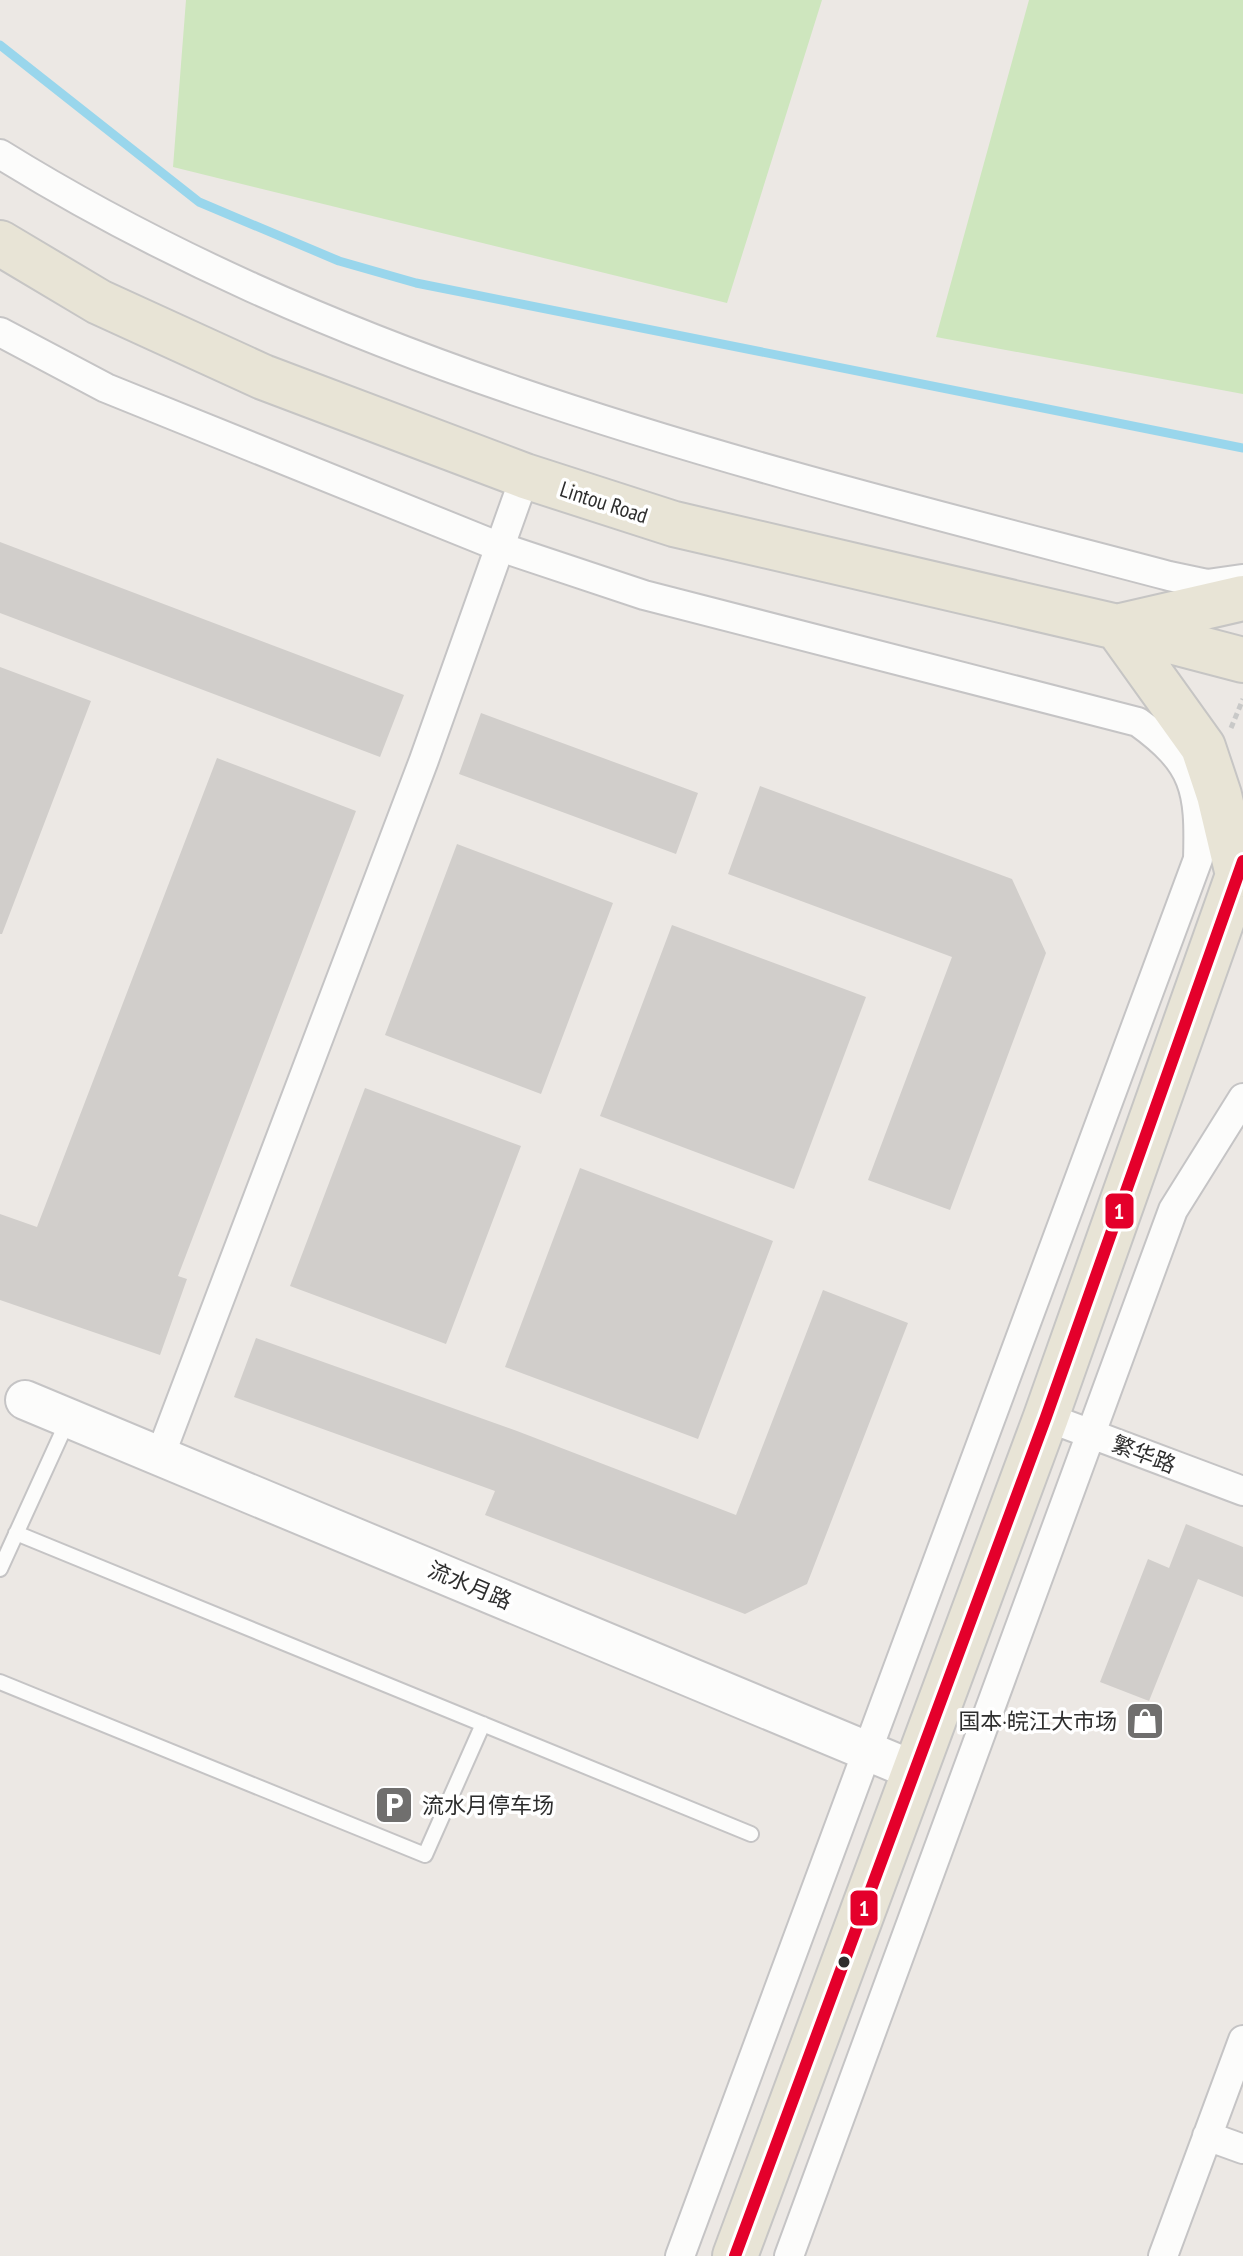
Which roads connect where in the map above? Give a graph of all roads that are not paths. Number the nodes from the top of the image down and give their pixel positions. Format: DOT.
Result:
graph roads {
  1 [pos="0,154"];
  2 [pos="0,243"];
  3 [pos="0,332"];
  4 [pos="525,476"];
  5 [pos="500,547"];
  6 [pos="1243,579"];
  7 [pos="1243,598"];
  8 [pos="1117,627"];
  9 [pos="1243,660"];
  10 [pos="1241,869"];
  11 [pos="1243,1098"];
  12 [pos="25,1400"];
  13 [pos="1046,1417"];
  14 [pos="68,1418"];
  15 [pos="1091,1433"];
  16 [pos="160,1456"];
  17 [pos="1243,1491"];
  18 [pos="16,1533"];
  19 [pos="0,1569"];
  20 [pos="0,1682"];
  21 [pos="483,1724"];
  22 [pos="867,1751"];
  23 [pos="915,1771"];
  24 [pos="751,1834"];
  25 [pos="1243,2040"];
  26 [pos="1207,2136"];
  27 [pos="1243,2149"];
  28 [pos="680,2256"];
  29 [pos="735,2256"];
  30 [pos="789,2256"];
  31 [pos="1163,2256"];
  1 -- 6 [label="street"];
  2 -- 4 [label="main road, Lintou Road"];
  3 -- 5 [label="street"];
  4 -- 5 [label="street"];
  4 -- 8 [label="main road, Lintou Road"];
  5 -- 16 [label="street"];
  5 -- 22 [label="street"];
  7 -- 8 [label="main road"];
  8 -- 9 [label="main road, Lintou Road"];
  8 -- 10 [label="main road"];
  10 -- 13 [label="main road"];
  11 -- 15 [label="street"];
  12 -- 14 [label="street, 流水月路"];
  13 -- 15 [label="street, 繁华路"];
  13 -- 23 [label="main road"];
  14 -- 16 [label="street, 流水月路"];
  14 -- 18 [label="lane"];
  15 -- 17 [label="street, 繁华路"];
  15 -- 30 [label="street"];
  16 -- 22 [label="street, 流水月路"];
  18 -- 19 [label="lane"];
  18 -- 21 [label="lane"];
  20 -- 21 [label="lane"];
  21 -- 24 [label="lane"];
  22 -- 23 [label="street, 流水月路"];
  22 -- 28 [label="street"];
  23 -- 29 [label="main road"];
  25 -- 26 [label="street"];
  26 -- 27 [label="street"];
  26 -- 31 [label="street"];
}
